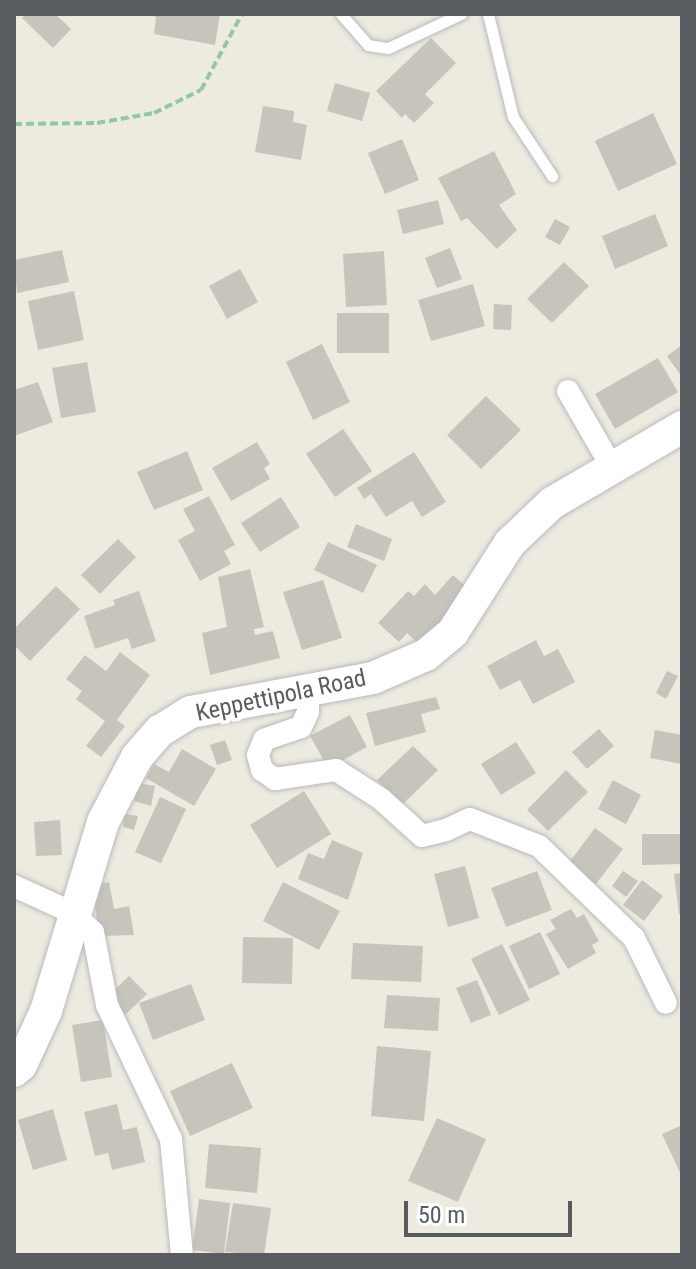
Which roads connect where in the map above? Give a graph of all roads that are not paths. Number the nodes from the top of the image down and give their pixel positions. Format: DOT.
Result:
graph roads {
  1 [pos="341,14"];
  2 [pos="461,14"];
  3 [pos="488,14"];
  4 [pos="552,176"];
  5 [pos="568,391"];
  6 [pos="682,427"];
  7 [pos="613,469"];
  8 [pos="308,691"];
  9 [pos="14,886"];
  10 [pos="73,913"];
  11 [pos="666,1003"];
  12 [pos="14,1071"];
  13 [pos="182,1255"];
  1 -- 2 [label="lane"];
  3 -- 4 [label="lane"];
  5 -- 7 [label="street"];
  6 -- 7 [label="main road, Keppettipola Road"];
  7 -- 8 [label="main road, Keppettipola Road"];
  8 -- 10 [label="main road, Keppettipola Road"];
  8 -- 11 [label="street"];
  9 -- 10 [label="street"];
  10 -- 12 [label="main road, Keppettipola Road"];
  10 -- 13 [label="street"];
}
